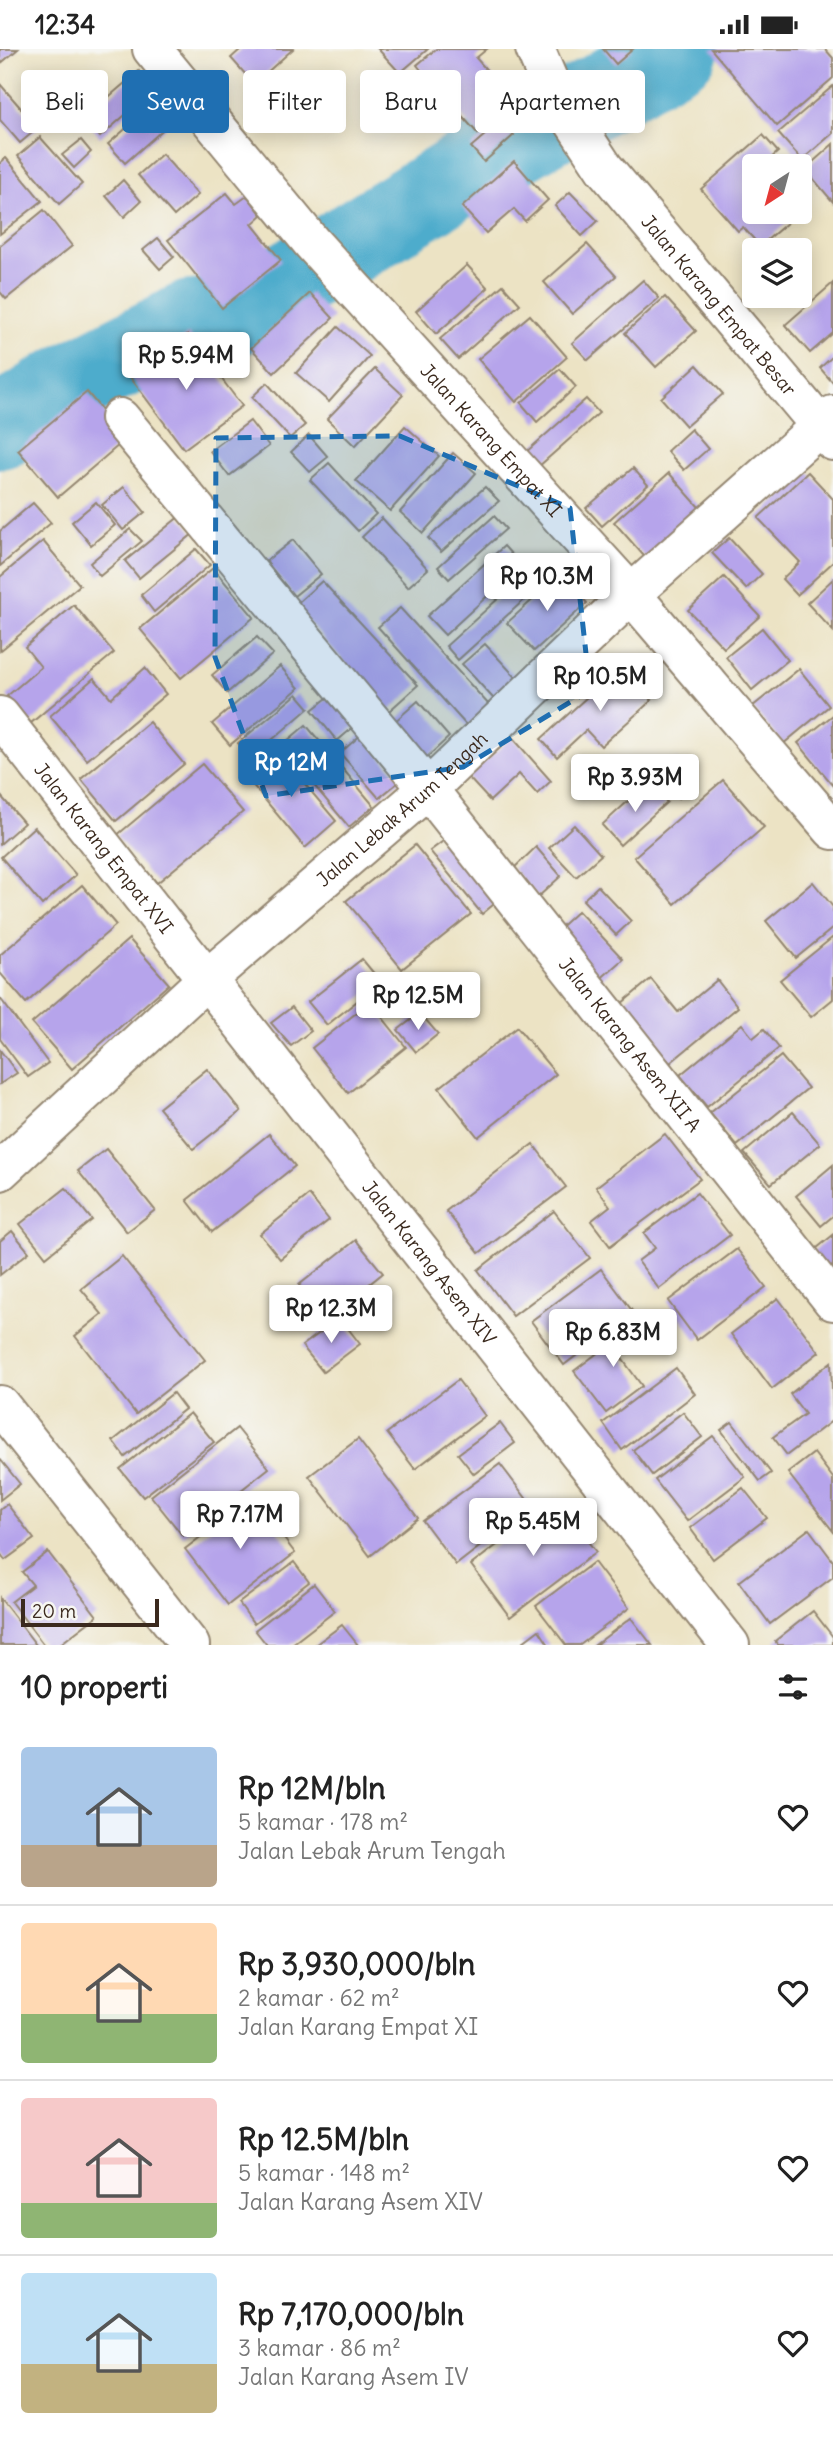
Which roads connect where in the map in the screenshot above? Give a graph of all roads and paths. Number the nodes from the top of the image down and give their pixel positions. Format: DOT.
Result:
graph roads {
  1 [pos="152,49"];
  2 [pos="535,49"];
  3 [pos="120,418"];
  4 [pos="829,428"];
  5 [pos="631,594"];
  6 [pos="0,716"];
  7 [pos="428,789"];
  8 [pos="833,830"];
  9 [pos="207,979"];
  10 [pos="0,1171"];
  11 [pos="833,1301"];
  12 [pos="0,1405"];
  13 [pos="190,1645"];
  14 [pos="730,1645"];
  1 -- 5 [label="street, Jalan Karang Empat XI"];
  2 -- 4 [label="street, Jalan Karang Empat Besar"];
  3 -- 7 [label="street, Jalan Karang Asem XII A"];
  4 -- 5 [label="street, Jalan Lebak Arum Tengah"];
  5 -- 7 [label="street, Jalan Lebak Arum Tengah"];
  5 -- 8 [label="street, Jalan Karang Empat XI"];
  6 -- 9 [label="street, Jalan Karang Empat XVI"];
  7 -- 9 [label="street, Jalan Lebak Arum Tengah"];
  7 -- 11 [label="street, Jalan Karang Asem XII A"];
  9 -- 10 [label="street, Jalan Lebak Arum Tengah"];
  9 -- 14 [label="street, Jalan Karang Asem XIV"];
  12 -- 13 [label="street"];
}
